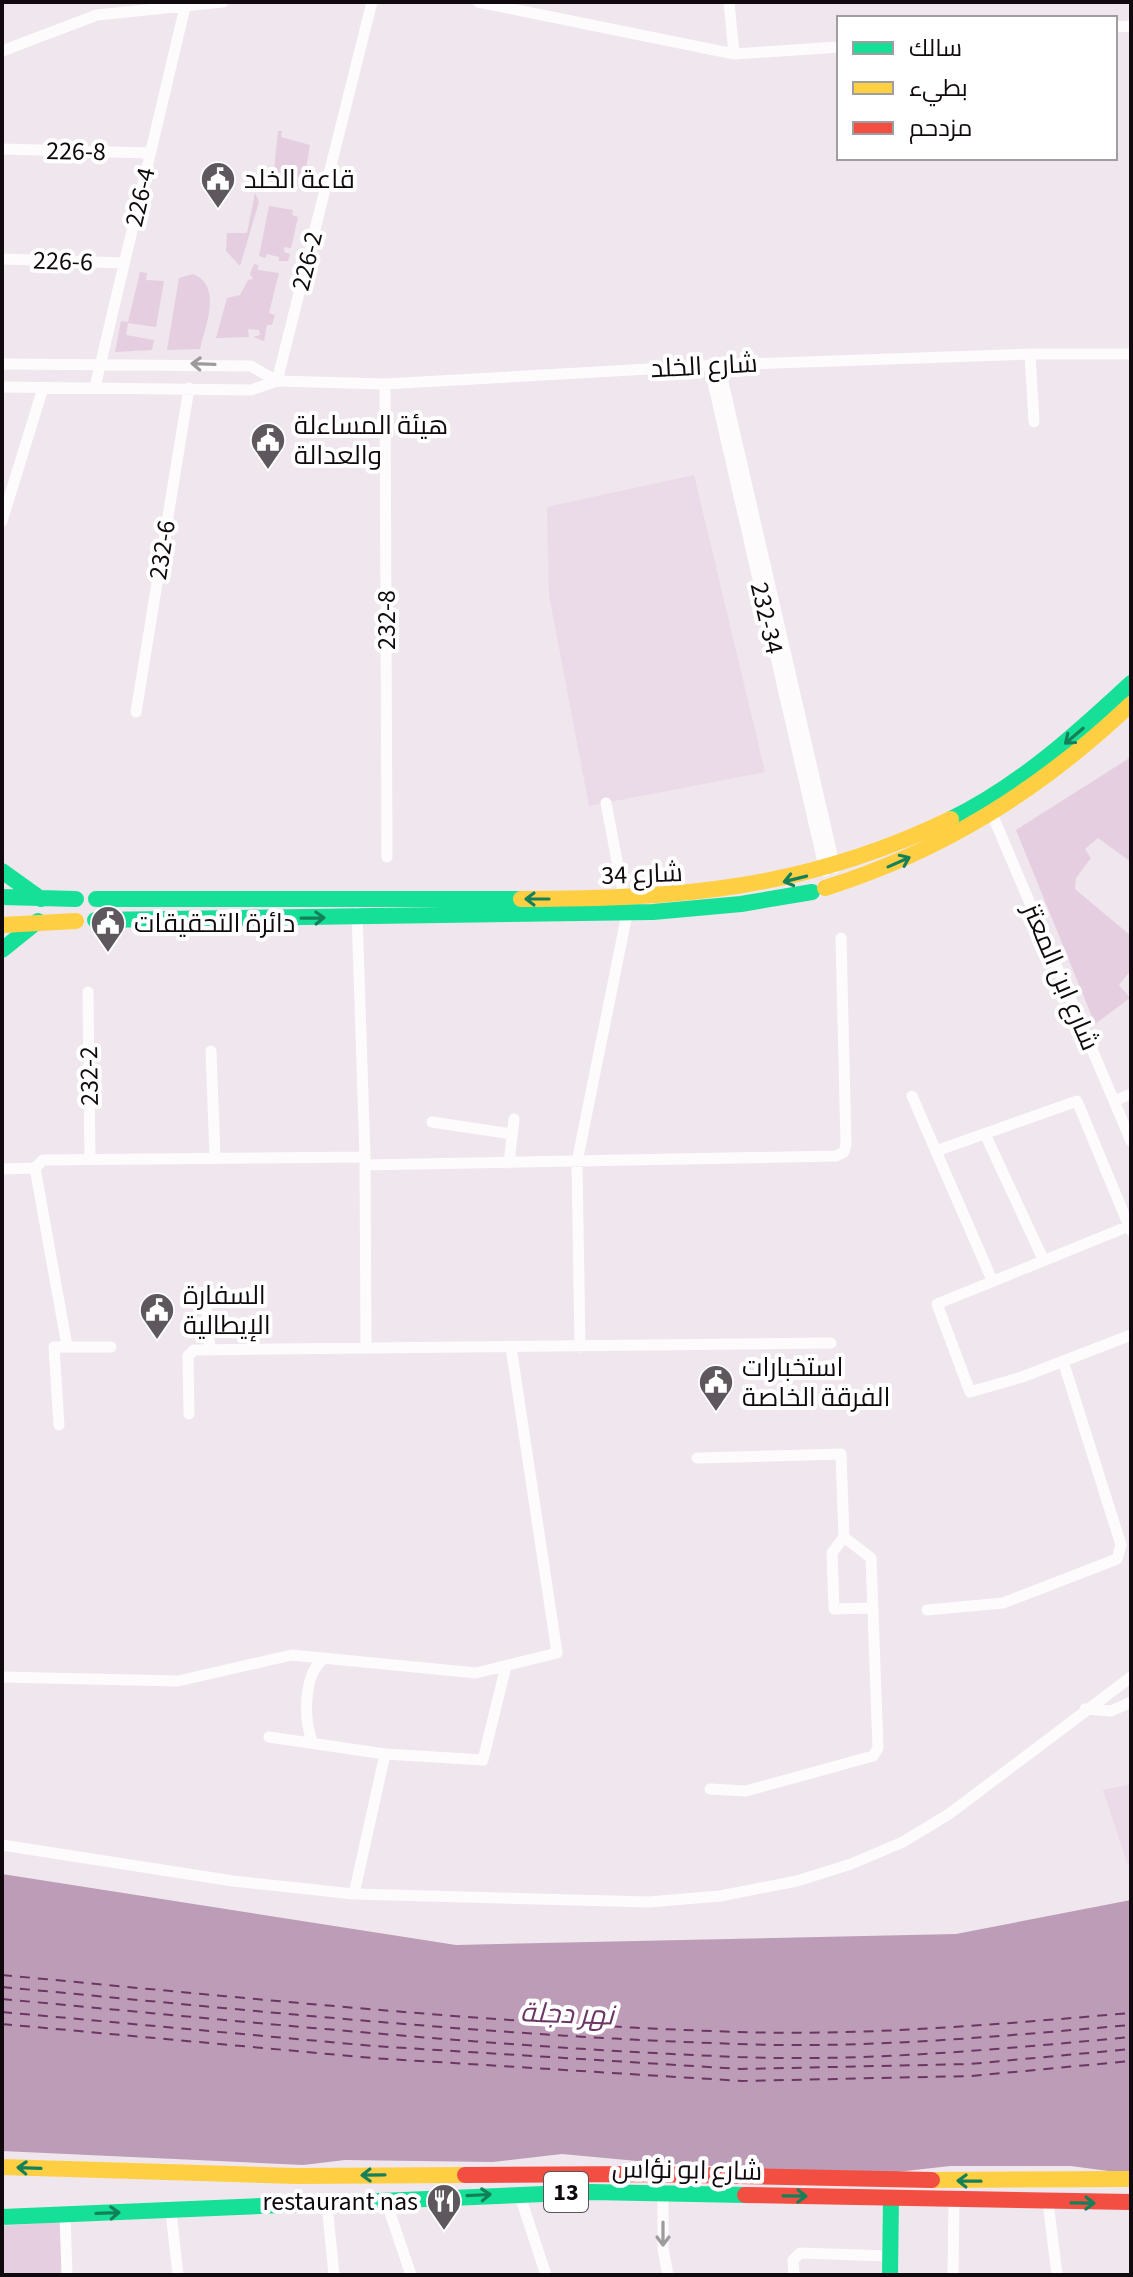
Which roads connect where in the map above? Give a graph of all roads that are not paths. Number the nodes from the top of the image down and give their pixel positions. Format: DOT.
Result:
graph roads {
  1 [pos="223,2"];
  2 [pos="372,2"];
  3 [pos="478,2"];
  4 [pos="729,2"];
  5 [pos="185,7"];
  6 [pos="524,7"];
  7 [pos="837,47"];
  8 [pos="2,51"];
  9 [pos="734,54"];
  10 [pos="2,149"];
  11 [pos="150,153"];
  12 [pos="2,259"];
  13 [pos="124,263"];
  14 [pos="1030,354"];
  15 [pos="1131,354"];
  16 [pos="2,364"];
  17 [pos="101,364"];
  18 [pos="714,365"];
  19 [pos="277,381"];
  20 [pos="385,384"];
  21 [pos="2,387"];
  22 [pos="95,387"];
  23 [pos="43,388"];
  24 [pos="189,388"];
  25 [pos="1034,422"];
  26 [pos="5,501"];
  27 [pos="2,521"];
  28 [pos="1131,683"];
  29 [pos="1131,704"];
  30 [pos="136,712"];
  31 [pos="606,803"];
  32 [pos="992,814"];
  33 [pos="387,857"];
  34 [pos="830,869"];
  35 [pos="2,871"];
  36 [pos="2,897"];
  37 [pos="41,899"];
  38 [pos="76,899"];
  39 [pos="96,899"];
  40 [pos="356,899"];
  41 [pos="626,906"];
  42 [pos="357,917"];
  43 [pos="95,920"];
  44 [pos="38,921"];
  45 [pos="76,921"];
  46 [pos="2,925"];
  47 [pos="841,938"];
  48 [pos="2,950"];
  49 [pos="88,992"];
  50 [pos="211,1051"];
  51 [pos="1131,1094"];
  52 [pos="912,1096"];
  53 [pos="1114,1101"];
  54 [pos="514,1119"];
  55 [pos="432,1122"];
  56 [pos="512,1134"];
  57 [pos="985,1134"];
  58 [pos="1131,1141"];
  59 [pos="936,1151"];
  60 [pos="215,1156"];
  61 [pos="90,1160"];
  62 [pos="365,1161"];
  63 [pos="577,1162"];
  64 [pos="509,1163"];
  65 [pos="35,1168"];
  66 [pos="2,1169"];
  67 [pos="1130,1229"];
  68 [pos="1043,1259"];
  69 [pos="992,1280"];
  70 [pos="205,1294"];
  71 [pos="1131,1335"];
  72 [pos="831,1343"];
  73 [pos="67,1346"];
  74 [pos="111,1347"];
  75 [pos="511,1347"];
  76 [pos="580,1347"];
  77 [pos="366,1348"];
  78 [pos="210,1349"];
  79 [pos="1063,1361"];
  80 [pos="189,1414"];
  81 [pos="59,1425"];
  82 [pos="697,1458"];
  83 [pos="844,1537"];
  84 [pos="1126,1543"];
  85 [pos="870,1608"];
  86 [pos="927,1610"];
  87 [pos="325,1658"];
  88 [pos="506,1666"];
  89 [pos="2,1677"];
  90 [pos="1131,1677"];
  91 [pos="1131,1702"];
  92 [pos="1084,1709"];
  93 [pos="269,1737"];
  94 [pos="313,1743"];
  95 [pos="385,1754"];
  96 [pos="710,1789"];
  97 [pos="2,1845"];
  98 [pos="354,1894"];
  99 [pos="2,2167"];
  100 [pos="1131,2179"];
  101 [pos="519,2193"];
  102 [pos="663,2193"];
  103 [pos="891,2198"];
  104 [pos="954,2199"];
  105 [pos="386,2201"];
  106 [pos="1048,2202"];
  107 [pos="1131,2202"];
  108 [pos="327,2204"];
  109 [pos="171,2212"];
  110 [pos="65,2215"];
  111 [pos="4,2216"];
  112 [pos="889,2256"];
  113 [pos="67,2275"];
  114 [pos="178,2275"];
  115 [pos="334,2275"];
  116 [pos="411,2275"];
  117 [pos="546,2275"];
  118 [pos="668,2275"];
  119 [pos="794,2275"];
  120 [pos="890,2275"];
  121 [pos="953,2275"];
  122 [pos="1057,2275"];
  1 -- 5 [label="street"];
  2 -- 19 [label="street, 226-2"];
  3 -- 6 [label="street"];
  4 -- 9 [label="street"];
  5 -- 8 [label="street"];
  5 -- 11 [label="street, 226-4"];
  6 -- 9 [label="street"];
  7 -- 9 [label="street"];
  10 -- 11 [label="street, 226-8"];
  11 -- 13 [label="street, 226-4"];
  12 -- 13 [label="street, 226-6"];
  13 -- 17 [label="street, 226-4"];
  14 -- 15 [label="street, شارع الخلد"];
  14 -- 18 [label="street, شارع الخلد"];
  14 -- 25 [label="street"];
  16 -- 17 [label="street, شارع الخلد"];
  19 -- 17 [label="street, شارع الخلد, one-way"];
  17 -- 22 [label="street, 226-4"];
  18 -- 20 [label="street, شارع الخلد"];
  18 -- 34 [label="street, 232-34"];
  19 -- 20 [label="street, شارع الخلد"];
  19 -- 24 [label="street, شارع الخلد"];
  20 -- 33 [label="street, 232-8"];
  21 -- 23 [label="street, شارع الخلد"];
  22 -- 23 [label="street, شارع الخلد"];
  22 -- 24 [label="street, شارع الخلد"];
  23 -- 26 [label="street"];
  24 -- 30 [label="street, 232-6"];
  26 -- 27 [label="street"];
  28 -- 34 [label="main road, شارع 34, one-way"];
  29 -- 32 [label="main road, شارع 34"];
  31 -- 41 [label="street"];
  41 -- 32 [label="main road, شارع 34, one-way"];
  32 -- 53 [label="street, شارع ابن المعتز"];
  34 -- 41 [label="main road, شارع 34, one-way"];
  35 -- 37 [label="main road"];
  36 -- 37 [label="main road"];
  37 -- 38 [label="main road"];
  39 -- 40 [label="main road, شارع 34"];
  41 -- 40 [label="main road, شارع 34, one-way"];
  40 -- 42 [label="street"];
  41 -- 42 [label="main road, شارع 34"];
  41 -- 63 [label="street"];
  43 -- 42 [label="main road, شارع 34, one-way"];
  42 -- 62 [label="street"];
  44 -- 45 [label="main road"];
  44 -- 46 [label="main road"];
  44 -- 48 [label="main road"];
  47 -- 63 [label="street"];
  49 -- 61 [label="street, 232-2"];
  50 -- 60 [label="street"];
  51 -- 53 [label="street"];
  52 -- 59 [label="street"];
  53 -- 58 [label="street, شارع ابن المعتز"];
  54 -- 56 [label="street"];
  55 -- 56 [label="street"];
  56 -- 64 [label="street"];
  57 -- 59 [label="street"];
  57 -- 67 [label="street"];
  57 -- 68 [label="street"];
  59 -- 69 [label="street"];
  60 -- 61 [label="street"];
  60 -- 62 [label="street"];
  61 -- 65 [label="street"];
  62 -- 64 [label="street"];
  62 -- 77 [label="street"];
  63 -- 64 [label="street"];
  63 -- 76 [label="street"];
  65 -- 66 [label="street"];
  65 -- 73 [label="street"];
  67 -- 68 [label="street"];
  68 -- 69 [label="street"];
  69 -- 79 [label="street"];
  70 -- 78 [label="street"];
  71 -- 79 [label="street"];
  72 -- 76 [label="street"];
  73 -- 74 [label="street"];
  73 -- 81 [label="street"];
  75 -- 76 [label="street"];
  75 -- 77 [label="street"];
  75 -- 88 [label="street"];
  77 -- 78 [label="street"];
  78 -- 80 [label="street"];
  79 -- 84 [label="street"];
  82 -- 83 [label="street"];
  83 -- 85 [label="street"];
  83 -- 85 [label="street"];
  84 -- 86 [label="street"];
  85 -- 96 [label="street"];
  87 -- 88 [label="street"];
  87 -- 89 [label="street"];
  87 -- 94 [label="street"];
  88 -- 95 [label="street"];
  90 -- 92 [label="street"];
  91 -- 92 [label="street"];
  92 -- 98 [label="street"];
  93 -- 94 [label="street"];
  94 -- 95 [label="street"];
  95 -- 98 [label="street"];
  97 -- 98 [label="street"];
  100 -- 99 [label="main road, شارع ابو نؤاس / 13, one-way"];
  101 -- 102 [label="main road, شارع ابو نؤاس / 13"];
  105 -- 101 [label="main road, شارع ابو نؤاس / 13, one-way"];
  101 -- 117 [label="street"];
  102 -- 103 [label="main road, شارع ابو نؤاس / 13, one-way"];
  102 -- 118 [label="street, one-way"];
  103 -- 104 [label="main road, شارع ابو نؤاس / 13"];
  103 -- 112 [label="main road"];
  104 -- 106 [label="main road, شارع ابو نؤاس / 13"];
  104 -- 121 [label="street"];
  105 -- 108 [label="main road, شارع ابو نؤاس / 13"];
  105 -- 116 [label="street"];
  106 -- 107 [label="main road, شارع ابو نؤاس / 13, one-way"];
  106 -- 122 [label="street"];
  108 -- 109 [label="main road, شارع ابو نؤاس / 13"];
  108 -- 115 [label="street"];
  110 -- 109 [label="main road, شارع ابو نؤاس / 13, one-way"];
  109 -- 114 [label="street"];
  110 -- 111 [label="main road, شارع ابو نؤاس / 13"];
  110 -- 113 [label="street"];
  112 -- 119 [label="street"];
  112 -- 120 [label="main road"];
}
